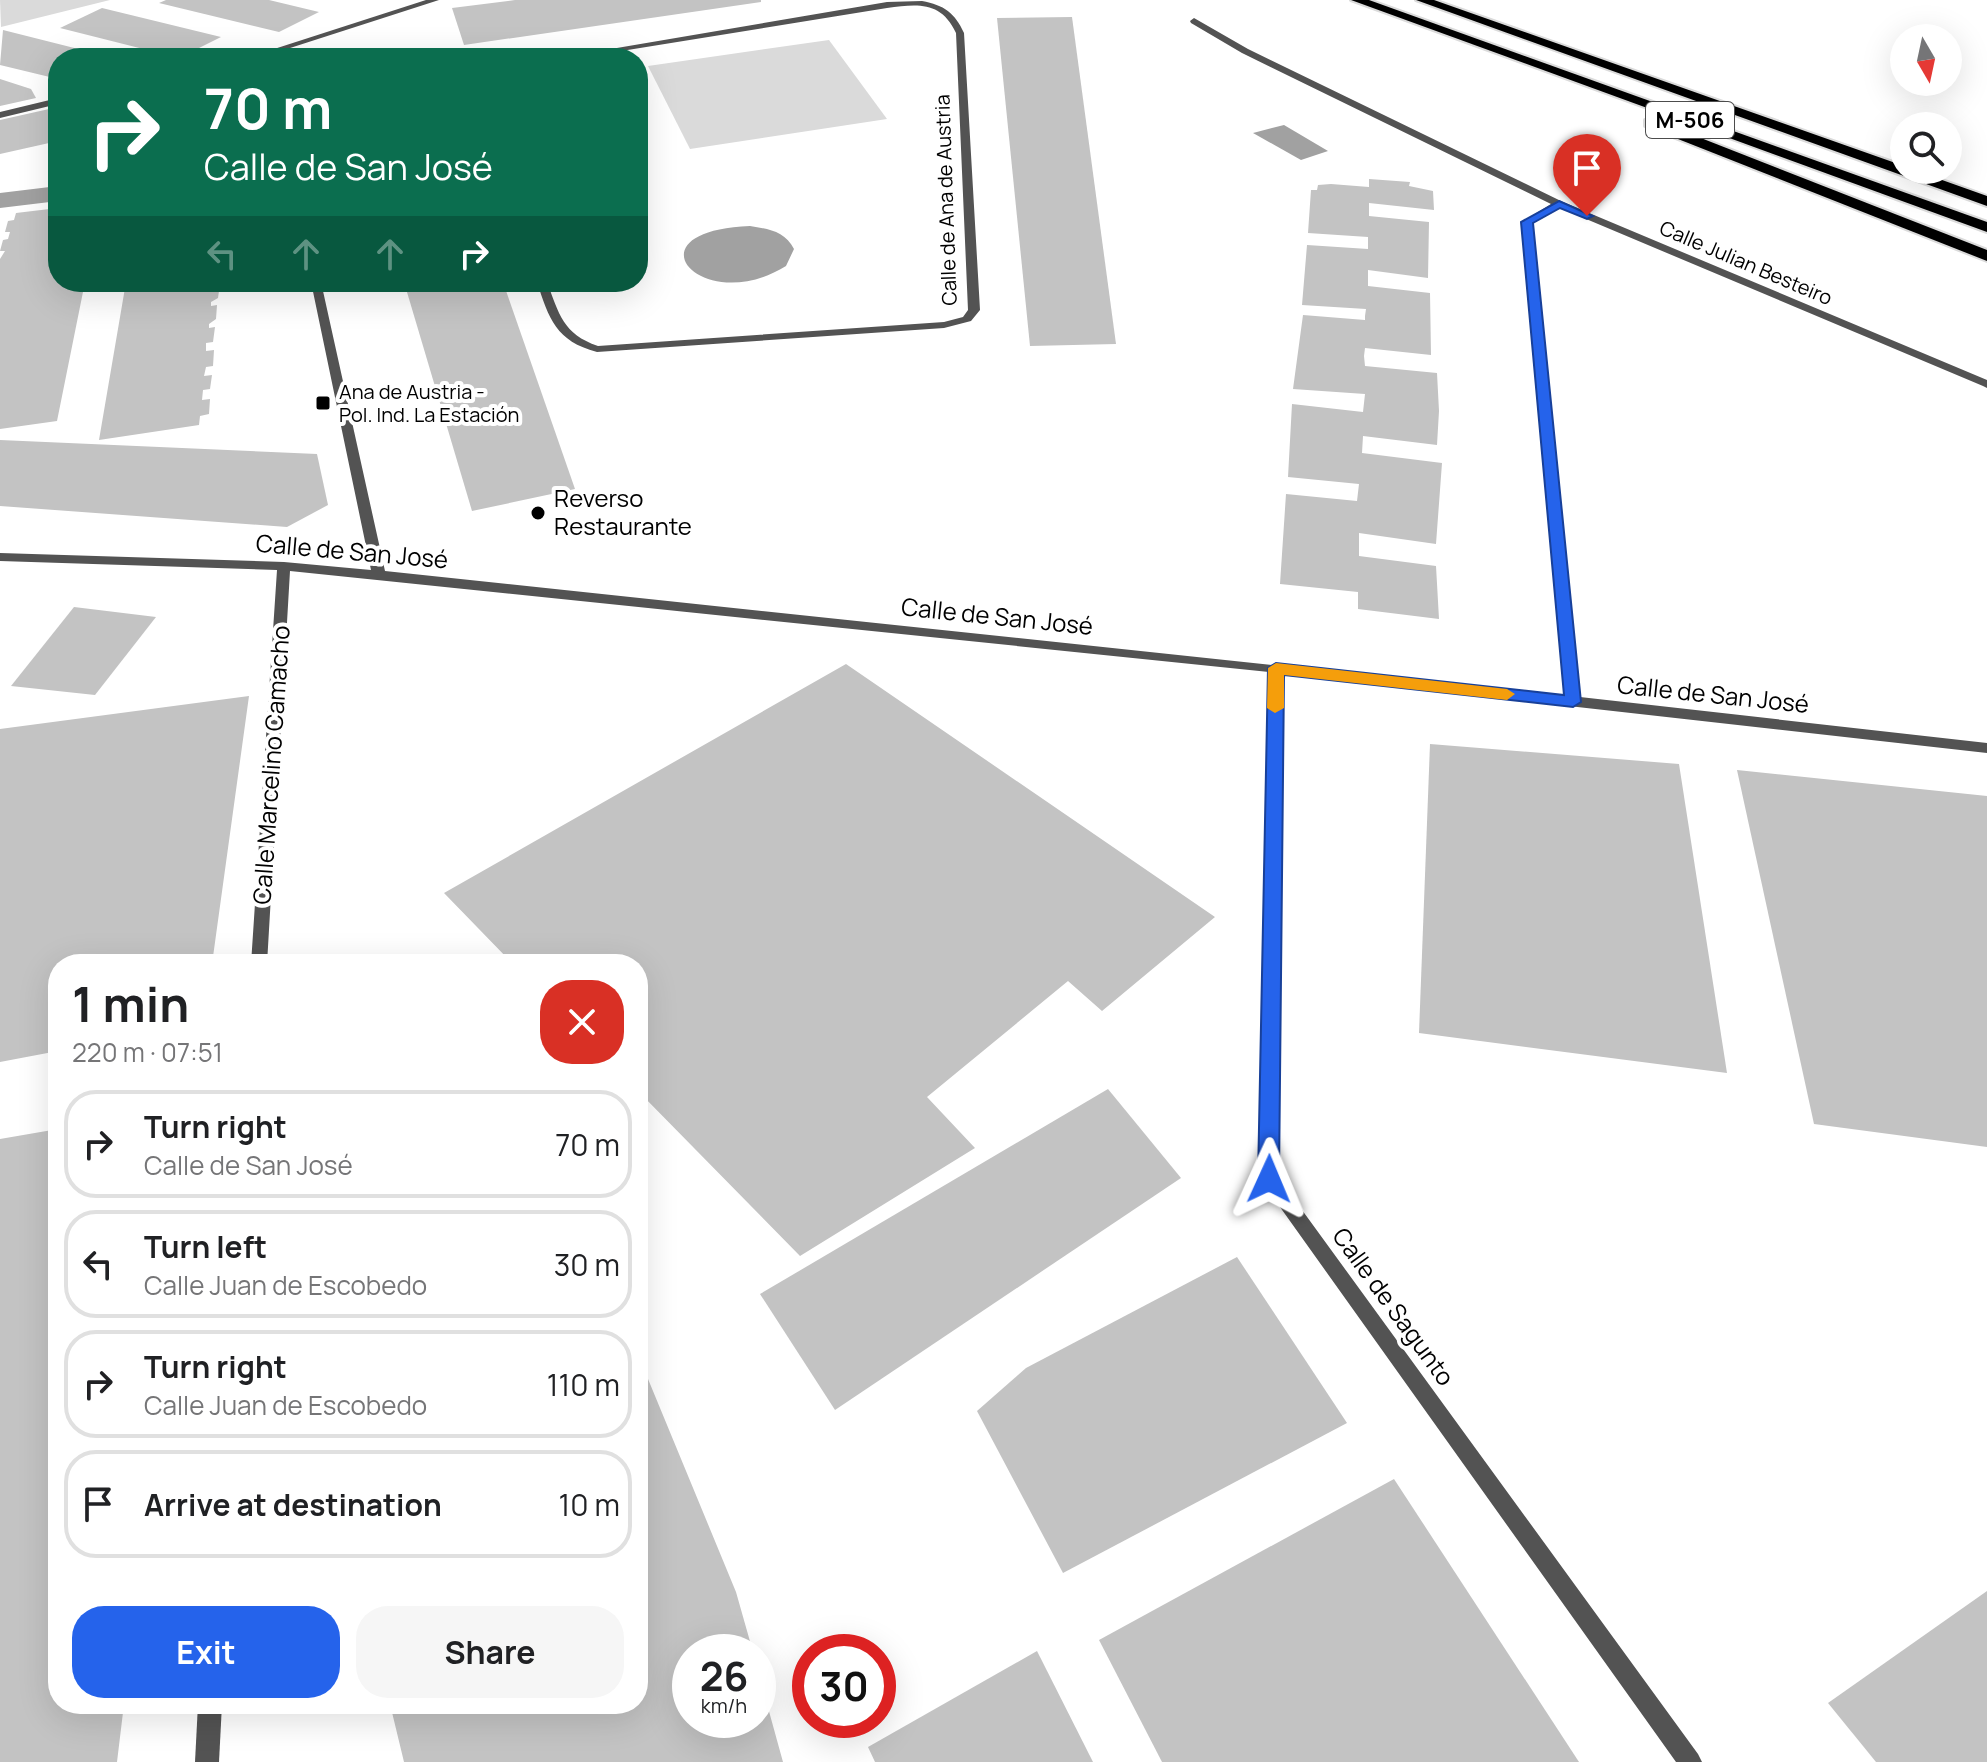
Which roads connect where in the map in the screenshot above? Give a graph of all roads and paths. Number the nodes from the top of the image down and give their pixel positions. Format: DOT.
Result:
graph roads {
  1 [pos="435,0"];
  2 [pos="1357,0"];
  3 [pos="1422,0"];
  4 [pos="1394,14"];
  5 [pos="1194,21"];
  6 [pos="291,48"];
  7 [pos="623,48"];
  8 [pos="48,103"];
  9 [pos="0,115"];
  10 [pos="1987,201"];
  11 [pos="1559,204"];
  12 [pos="1987,227"];
  13 [pos="1987,256"];
  14 [pos="318,292"];
  15 [pos="546,292"];
  16 [pos="1987,384"];
  17 [pos="0,557"];
  18 [pos="284,566"];
  19 [pos="379,575"];
  20 [pos="1276,668"];
  21 [pos="1573,702"];
  22 [pos="1987,748"];
  23 [pos="260,954"];
  24 [pos="209,1714"];
  25 [pos="207,1762"];
  26 [pos="1690,1762"];
  1 -- 6 [label="street"];
  2 -- 4 [label="highway, M-506"];
  3 -- 10 [label="highway, M-506"];
  4 -- 12 [label="highway, M-506"];
  4 -- 13 [label="highway"];
  5 -- 11 [label="street, Calle Julian Besteiro"];
  7 -- 15 [label="street, Calle de Ana de Austria"];
  8 -- 9 [label="street"];
  11 -- 16 [label="street, Calle Julian Besteiro"];
  11 -- 21 [label="street"];
  14 -- 19 [label="street"];
  17 -- 18 [label="street, Calle de San José"];
  18 -- 19 [label="street, Calle de San José"];
  18 -- 23 [label="street, Calle Marcelino Camacho"];
  19 -- 20 [label="street, Calle de San José"];
  20 -- 21 [label="street, Calle de San José"];
  20 -- 26 [label="street, Calle de Sagunto"];
  21 -- 22 [label="street, Calle de San José"];
  24 -- 25 [label="street"];
}
